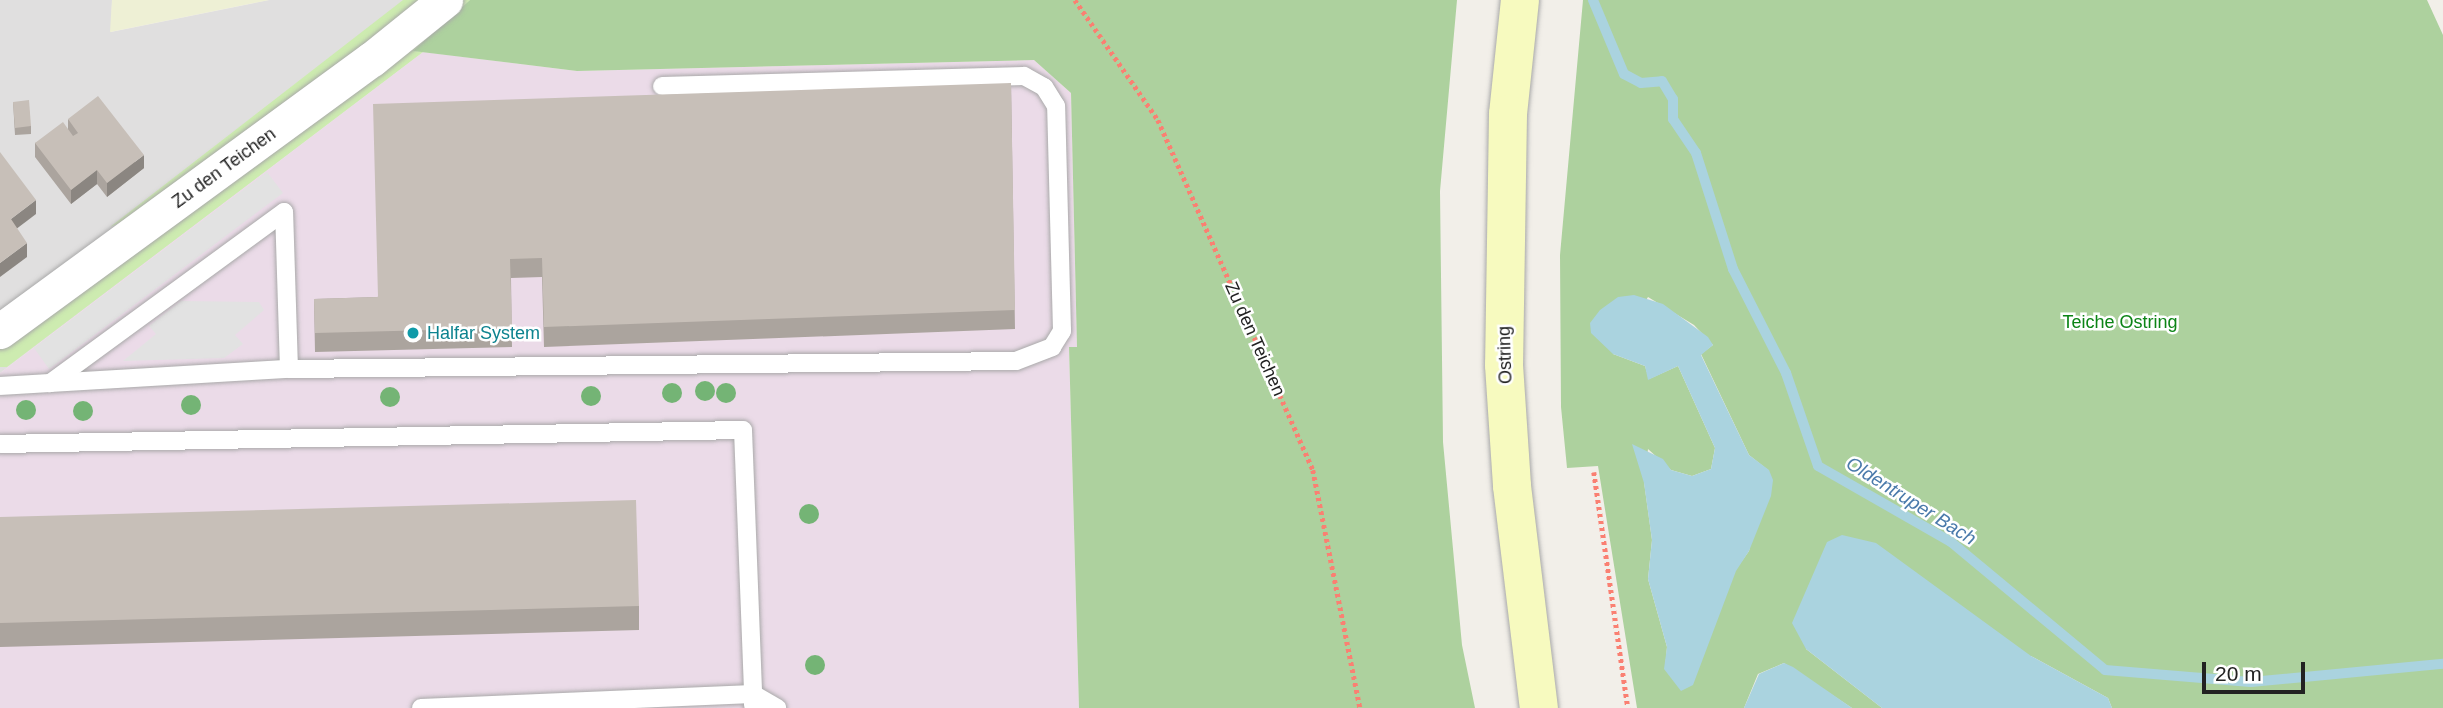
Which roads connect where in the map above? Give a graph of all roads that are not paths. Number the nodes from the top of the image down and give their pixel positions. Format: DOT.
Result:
graph roads {
  1 [pos="445,0"];
  2 [pos="1520,0"];
  3 [pos="662,86"];
  4 [pos="0,331"];
  5 [pos="289,369"];
  6 [pos="50,383"];
  7 [pos="0,386"];
  8 [pos="0,444"];
  9 [pos="753,701"];
  10 [pos="421,708"];
  11 [pos="777,708"];
  12 [pos="1539,708"];
  1 -- 4 [label="street, Zu den Teichen"];
  2 -- 12 [label="main road, Ostring"];
  3 -- 5 [label="lane"];
  5 -- 6 [label="lane"];
  5 -- 6 [label="lane"];
  6 -- 7 [label="lane"];
  8 -- 9 [label="lane"];
  9 -- 10 [label="lane"];
  9 -- 11 [label="lane"];
}
